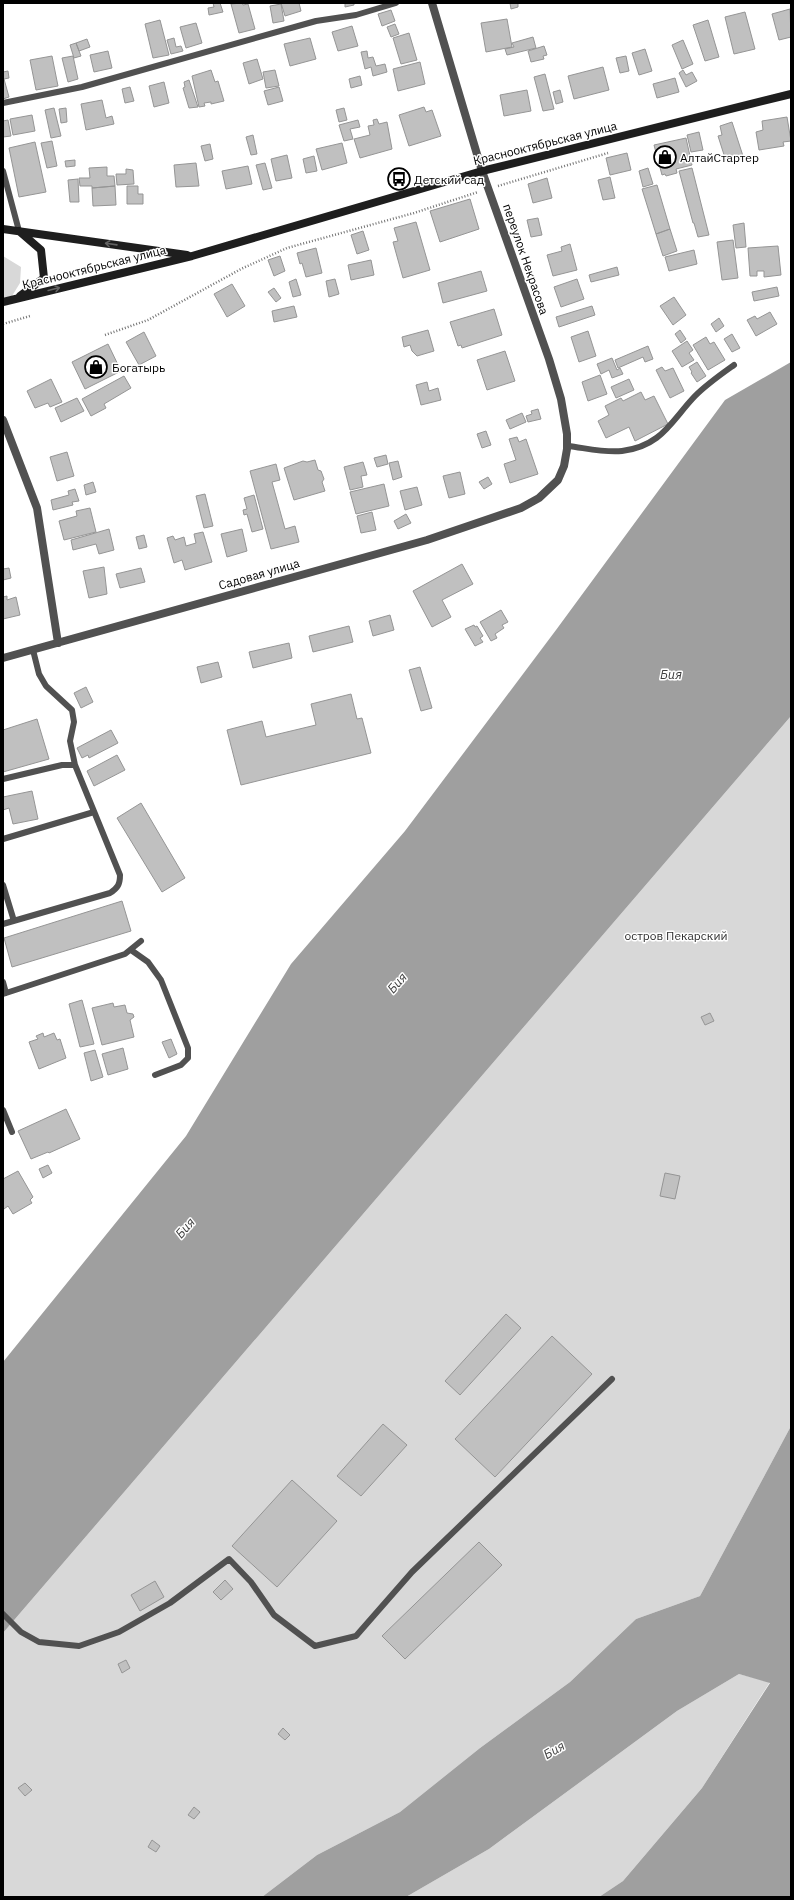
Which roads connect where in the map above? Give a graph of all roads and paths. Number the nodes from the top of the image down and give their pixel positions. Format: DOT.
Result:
graph roads {
  1 [pos="396,3"];
  2 [pos="432,3"];
  3 [pos="791,94"];
  4 [pos="3,103"];
  5 [pos="615,151"];
  6 [pos="482,170"];
  7 [pos="3,171"];
  8 [pos="489,189"];
  9 [pos="3,229"];
  10 [pos="19,232"];
  11 [pos="192,256"];
  12 [pos="16,298"];
  13 [pos="3,302"];
  14 [pos="30,316"];
  15 [pos="3,324"];
  16 [pos="105,335"];
  17 [pos="734,365"];
  18 [pos="3,420"];
  19 [pos="568,446"];
  20 [pos="520,508"];
  21 [pos="58,643"];
  22 [pos="33,650"];
  23 [pos="3,658"];
  24 [pos="75,765"];
  25 [pos="3,779"];
  26 [pos="94,812"];
  27 [pos="3,839"];
  28 [pos="3,885"];
  29 [pos="14,921"];
  30 [pos="3,924"];
  31 [pos="141,941"];
  32 [pos="131,950"];
  33 [pos="3,982"];
  34 [pos="5,993"];
  35 [pos="155,1075"];
  36 [pos="3,1110"];
  37 [pos="12,1132"];
  38 [pos="612,1379"];
  39 [pos="3,1614"];
  1 -- 4 [label="lane"];
  2 -- 6 [label="street, переулок Некрасова"];
  3 -- 6 [label="main road, Краснооктябрьская улица"];
  5 -- 8 [label="path"];
  6 -- 8 [label="street, переулок Некрасова"];
  6 -- 11 [label="main road, Краснооктябрьская улица"];
  7 -- 10 [label="lane"];
  8 -- 16 [label="path"];
  8 -- 19 [label="street, переулок Некрасова"];
  9 -- 10 [label="main road, Краснооктябрьская улица"];
  11 -- 10 [label="main road, Краснооктябрьская улица, one-way"];
  10 -- 12 [label="main road"];
  12 -- 11 [label="main road, Краснооктябрьская улица, one-way"];
  12 -- 13 [label="main road, Краснооктябрьская улица"];
  14 -- 15 [label="path"];
  17 -- 19 [label="lane"];
  18 -- 21 [label="street"];
  19 -- 20 [label="street, переулок Некрасова"];
  20 -- 21 [label="street, Садовая улица"];
  21 -- 22 [label="street, Садовая улица"];
  22 -- 23 [label="street, Садовая улица"];
  22 -- 24 [label="lane"];
  24 -- 25 [label="lane"];
  24 -- 26 [label="lane"];
  26 -- 27 [label="lane"];
  26 -- 29 [label="lane"];
  28 -- 29 [label="lane"];
  29 -- 30 [label="lane"];
  31 -- 32 [label="lane"];
  32 -- 34 [label="lane"];
  32 -- 35 [label="lane"];
  33 -- 34 [label="lane"];
  36 -- 37 [label="lane"];
  38 -- 39 [label="lane"];
}
